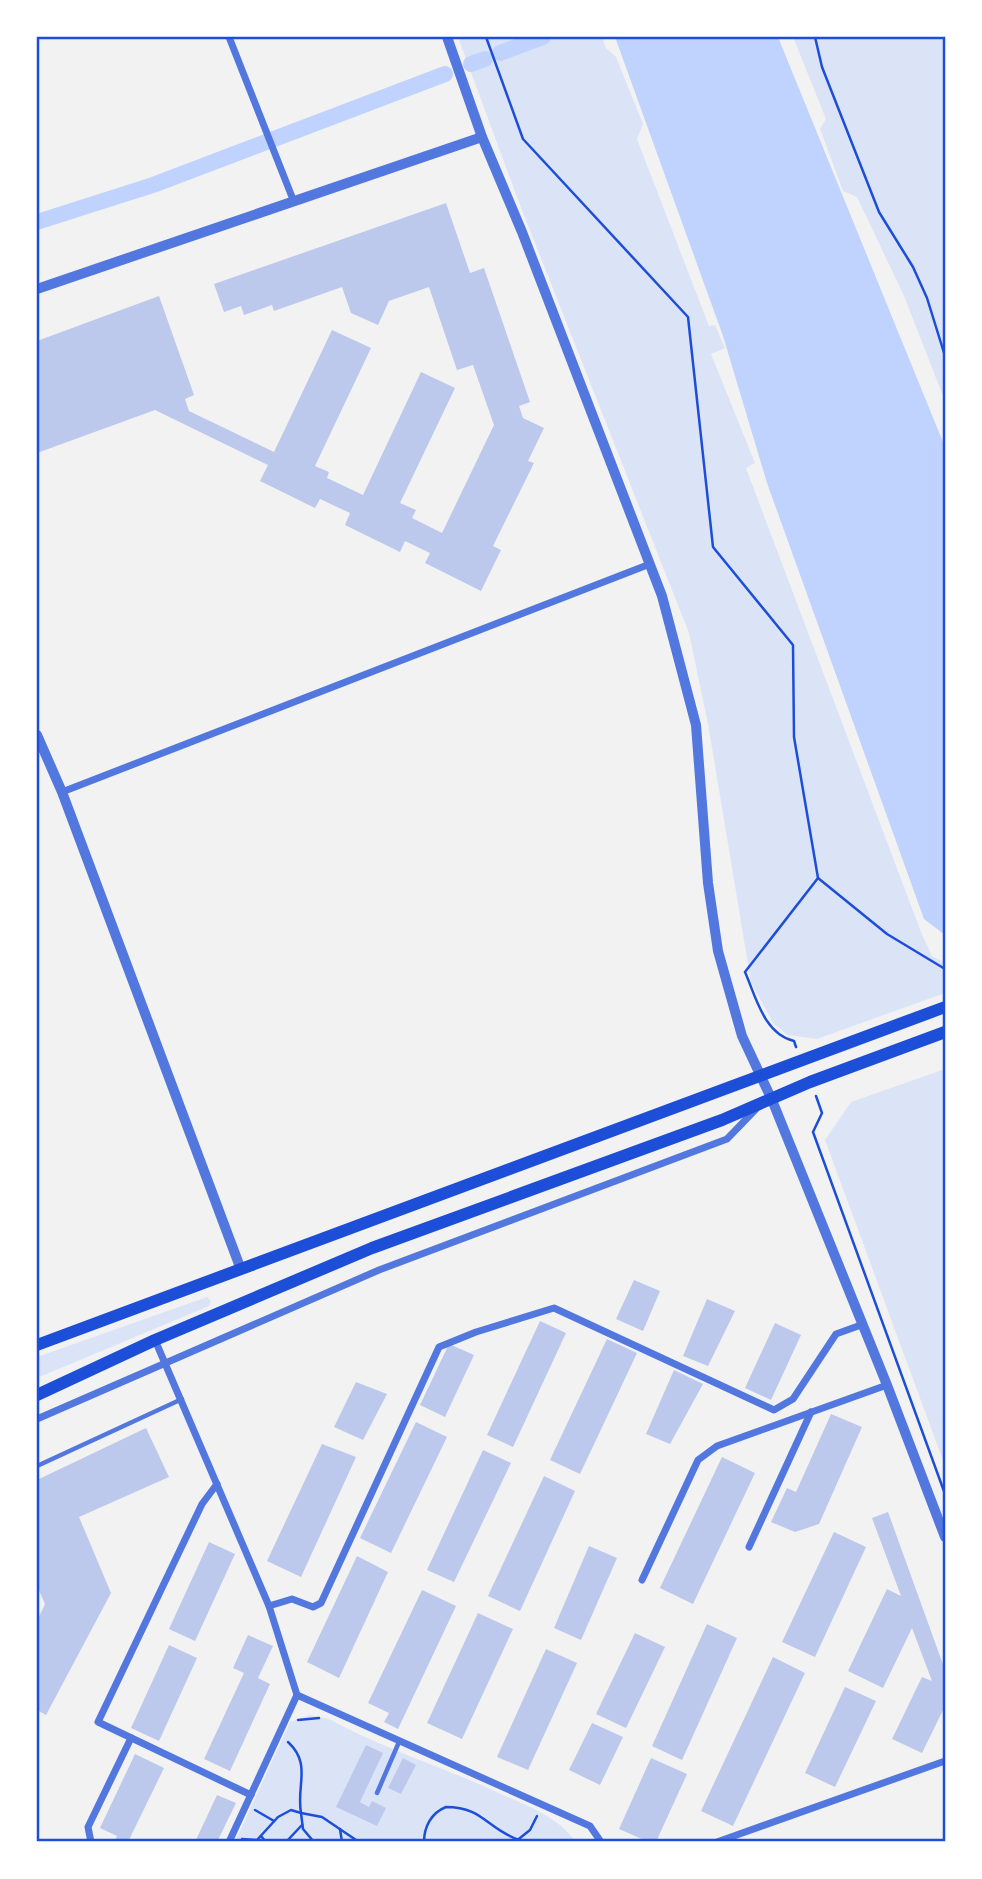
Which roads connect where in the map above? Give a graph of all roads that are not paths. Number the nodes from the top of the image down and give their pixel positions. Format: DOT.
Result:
graph roads {
  1 [pos="229,37"];
  2 [pos="447,37"];
  3 [pos="482,137"];
  4 [pos="294,202"];
  5 [pos="37,289"];
  6 [pos="650,564"];
  7 [pos="37,735"];
  8 [pos="62,792"];
  9 [pos="945,1007"];
  10 [pos="945,1032"];
  11 [pos="759,1075"];
  12 [pos="766,1102"];
  13 [pos="240,1267"];
  14 [pos="861,1325"];
  15 [pos="156,1339"];
  16 [pos="37,1345"];
  17 [pos="166,1363"];
  18 [pos="887,1385"];
  19 [pos="37,1395"];
  20 [pos="183,1399"];
  21 [pos="811,1412"];
  22 [pos="37,1419"];
  23 [pos="37,1466"];
  24 [pos="217,1484"];
  25 [pos="945,1537"];
  26 [pos="749,1547"];
  27 [pos="642,1580"];
  28 [pos="269,1606"];
  29 [pos="297,1695"];
  30 [pos="131,1738"];
  31 [pos="400,1741"];
  32 [pos="945,1761"];
  33 [pos="377,1793"];
  34 [pos="251,1795"];
  35 [pos="92,1842"];
  36 [pos="229,1842"];
  37 [pos="601,1842"];
  38 [pos="718,1842"];
  1 -- 4 [label="street"];
  2 -- 3 [label="street"];
  3 -- 4 [label="street"];
  3 -- 6 [label="street"];
  4 -- 5 [label="street"];
  6 -- 8 [label="street"];
  6 -- 11 [label="street"];
  7 -- 8 [label="street"];
  8 -- 13 [label="street"];
  9 -- 11 [label="main road"];
  10 -- 12 [label="main road"];
  11 -- 12 [label="street"];
  11 -- 13 [label="main road"];
  12 -- 14 [label="street"];
  12 -- 15 [label="main road"];
  12 -- 17 [label="street"];
  13 -- 16 [label="main road"];
  14 -- 18 [label="street"];
  14 -- 28 [label="street"];
  15 -- 17 [label="street"];
  15 -- 19 [label="main road"];
  17 -- 20 [label="street"];
  17 -- 22 [label="street"];
  18 -- 21 [label="street"];
  18 -- 25 [label="street"];
  20 -- 23 [label="lane"];
  20 -- 24 [label="street"];
  21 -- 26 [label="street"];
  21 -- 27 [label="street"];
  24 -- 28 [label="street"];
  24 -- 30 [label="street"];
  28 -- 29 [label="street"];
  29 -- 31 [label="street"];
  29 -- 34 [label="street"];
  30 -- 34 [label="street"];
  30 -- 35 [label="street"];
  31 -- 33 [label="lane"];
  31 -- 37 [label="street"];
  32 -- 38 [label="street"];
  34 -- 36 [label="street"];
}
